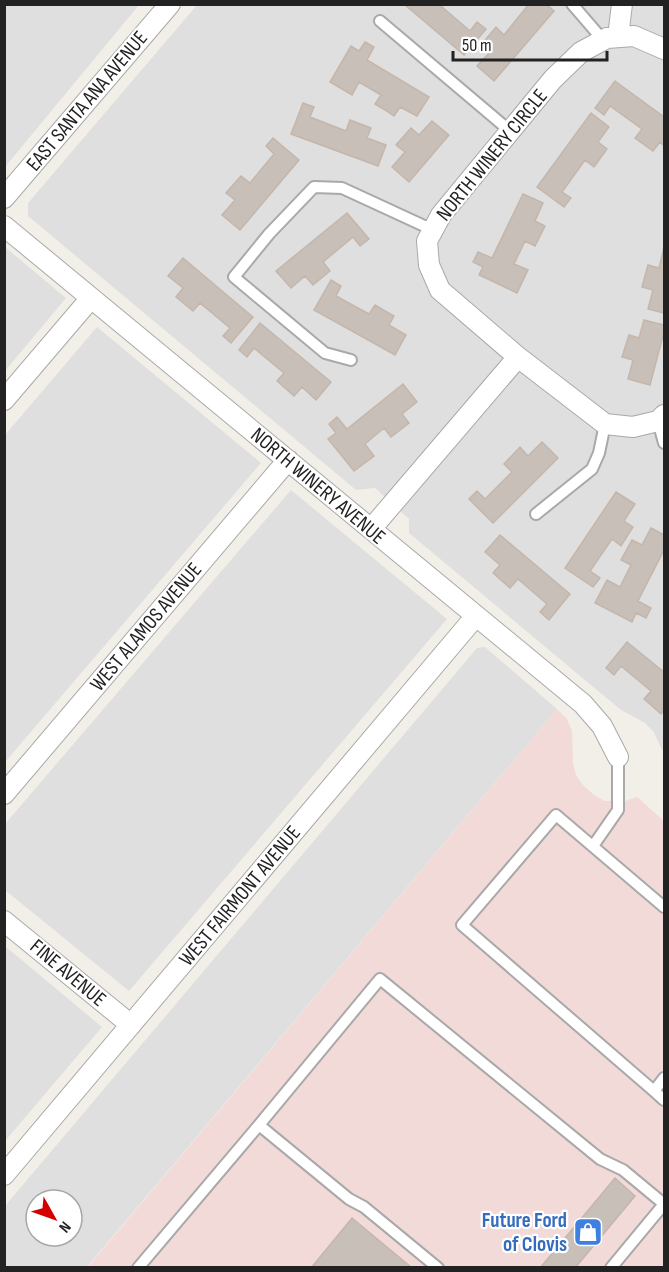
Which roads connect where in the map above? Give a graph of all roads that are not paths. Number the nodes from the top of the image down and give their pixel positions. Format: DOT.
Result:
graph roads {
  1 [pos="170,4"];
  2 [pos="572,4"];
  3 [pos="622,4"];
  4 [pos="380,21"];
  5 [pos="610,38"];
  6 [pos="664,49"];
  7 [pos="510,131"];
  8 [pos="4,198"];
  9 [pos="4,226"];
  10 [pos="433,230"];
  11 [pos="90,297"];
  12 [pos="518,357"];
  13 [pos="351,360"];
  14 [pos="4,399"];
  15 [pos="662,418"];
  16 [pos="605,424"];
  17 [pos="664,443"];
  18 [pos="288,460"];
  19 [pos="537,514"];
  20 [pos="371,529"];
  21 [pos="475,617"];
  22 [pos="618,757"];
  23 [pos="4,794"];
  24 [pos="593,846"];
  25 [pos="664,907"];
  26 [pos="4,921"];
  27 [pos="131,1025"];
  28 [pos="664,1078"];
  29 [pos="654,1091"];
  30 [pos="664,1100"];
  31 [pos="259,1125"];
  32 [pos="4,1174"];
  33 [pos="664,1204"];
  34 [pos="144,1265"];
  35 [pos="438,1268"];
  36 [pos="611,1268"];
  1 -- 8 [label="street, EAST SANTA ANA AVENUE"];
  2 -- 5 [label="lane"];
  3 -- 5 [label="street"];
  4 -- 7 [label="lane"];
  5 -- 6 [label="street"];
  5 -- 7 [label="street, NORTH WINERY CIRCLE"];
  7 -- 10 [label="street, NORTH WINERY CIRCLE"];
  9 -- 11 [label="street, NORTH WINERY AVENUE"];
  10 -- 12 [label="street, NORTH WINERY CIRCLE"];
  10 -- 13 [label="lane"];
  11 -- 14 [label="street"];
  11 -- 18 [label="street, NORTH WINERY AVENUE"];
  12 -- 16 [label="street, NORTH WINERY CIRCLE"];
  12 -- 20 [label="street"];
  15 -- 16 [label="street"];
  15 -- 17 [label="lane"];
  16 -- 19 [label="lane"];
  18 -- 20 [label="street, NORTH WINERY AVENUE"];
  18 -- 23 [label="street, WEST ALAMOS AVENUE"];
  20 -- 21 [label="street, NORTH WINERY AVENUE"];
  21 -- 22 [label="street, NORTH WINERY AVENUE"];
  21 -- 27 [label="street, WEST FAIRMONT AVENUE"];
  22 -- 24 [label="lane"];
  24 -- 25 [label="lane"];
  24 -- 29 [label="lane"];
  26 -- 27 [label="street, FINE AVENUE"];
  27 -- 32 [label="street, WEST FAIRMONT AVENUE"];
  28 -- 29 [label="lane"];
  29 -- 30 [label="lane"];
  31 -- 33 [label="lane"];
  31 -- 34 [label="lane"];
  31 -- 35 [label="lane"];
  33 -- 36 [label="lane"];
}
